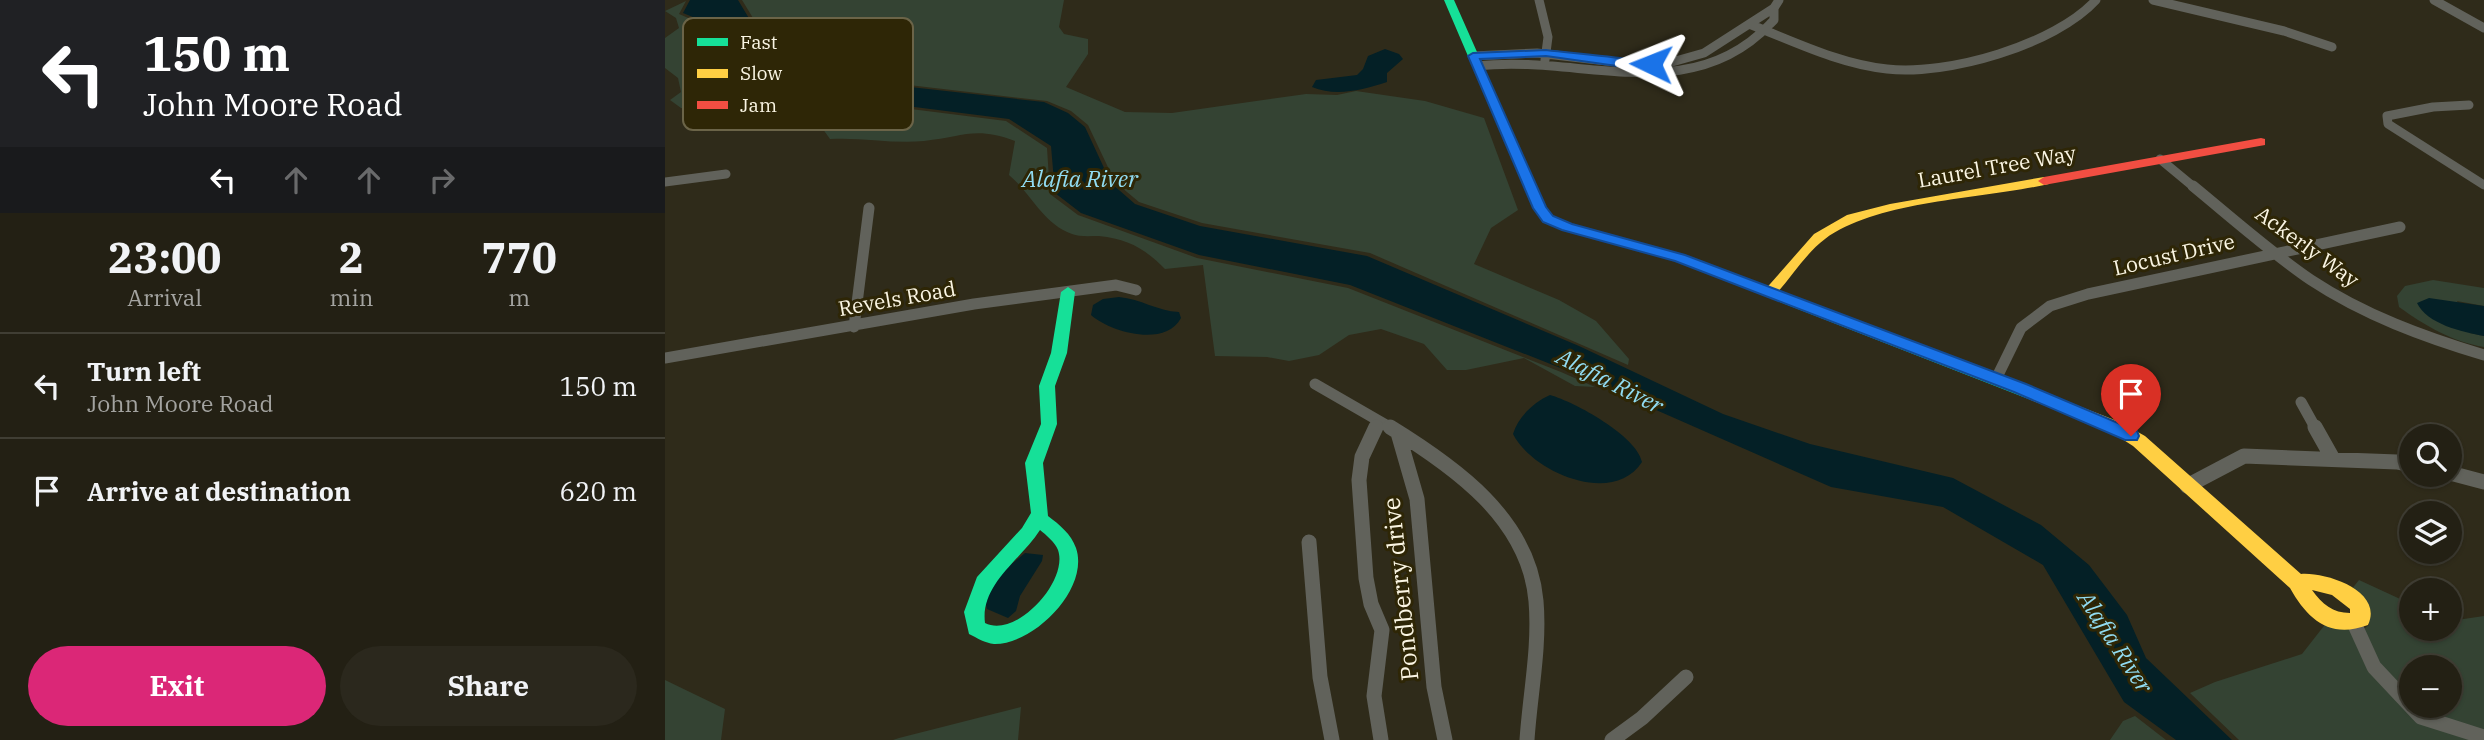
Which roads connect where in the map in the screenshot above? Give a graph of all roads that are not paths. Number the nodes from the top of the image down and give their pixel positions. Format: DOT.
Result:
graph roads {
  1 [pos="1449,0"];
  2 [pos="1539,0"];
  3 [pos="2095,0"];
  4 [pos="2153,0"];
  5 [pos="2434,0"];
  6 [pos="1777,4"];
  7 [pos="1749,24"];
  8 [pos="2484,29"];
  9 [pos="1765,30"];
  10 [pos="2332,47"];
  11 [pos="1546,53"];
  12 [pos="1476,61"];
  13 [pos="1545,64"];
  14 [pos="2469,105"];
  15 [pos="2261,142"];
  16 [pos="2160,159"];
  17 [pos="726,174"];
  18 [pos="665,182"];
  19 [pos="2484,185"];
  20 [pos="869,208"];
  21 [pos="2400,227"];
  22 [pos="2276,252"];
  23 [pos="1136,290"];
  24 [pos="1067,292"];
  25 [pos="1770,292"];
  26 [pos="854,327"];
  27 [pos="2484,355"];
  28 [pos="665,358"];
  29 [pos="1996,379"];
  30 [pos="1315,384"];
  31 [pos="2301,402"];
  32 [pos="1378,422"];
  33 [pos="1398,433"];
  34 [pos="2333,459"];
  35 [pos="2399,464"];
  36 [pos="2462,476"];
  37 [pos="2484,482"];
  38 [pos="2187,485"];
  39 [pos="1038,519"];
  40 [pos="1309,542"];
  41 [pos="2297,582"];
  42 [pos="2354,623"];
  43 [pos="1686,677"];
  44 [pos="2484,737"];
  45 [pos="1332,740"];
  46 [pos="1381,740"];
  47 [pos="1445,740"];
  48 [pos="1527,740"];
  49 [pos="1612,740"];
  1 -- 12 [label="street"];
  2 -- 11 [label="street"];
  3 -- 9 [label="street"];
  4 -- 10 [label="street"];
  5 -- 8 [label="street"];
  6 -- 7 [label="street"];
  6 -- 9 [label="street"];
  7 -- 9 [label="street"];
  7 -- 11 [label="street"];
  9 -- 13 [label="street"];
  11 -- 12 [label="street"];
  11 -- 13 [label="street"];
  12 -- 13 [label="street"];
  12 -- 25 [label="street"];
  14 -- 19 [label="street"];
  15 -- 16 [label="street, Laurel Tree Way"];
  16 -- 22 [label="street, Ackerly Way"];
  16 -- 25 [label="street, Laurel Tree Way"];
  17 -- 18 [label="street"];
  20 -- 26 [label="street"];
  21 -- 22 [label="street, Locust Drive"];
  22 -- 27 [label="street, Ackerly Way"];
  22 -- 29 [label="street, Locust Drive"];
  23 -- 24 [label="street, Revels Road"];
  24 -- 26 [label="street, Revels Road"];
  24 -- 39 [label="street"];
  25 -- 29 [label="street"];
  26 -- 28 [label="street, Revels Road"];
  29 -- 38 [label="street"];
  30 -- 32 [label="street"];
  31 -- 34 [label="street"];
  32 -- 33 [label="street"];
  32 -- 46 [label="street"];
  33 -- 47 [label="street, Pondberry drive"];
  33 -- 48 [label="street"];
  34 -- 35 [label="street"];
  34 -- 38 [label="street"];
  36 -- 37 [label="street"];
  38 -- 41 [label="street"];
  39 -- 39 [label="street"];
  40 -- 45 [label="street"];
  41 -- 42 [label="street"];
  41 -- 42 [label="street"];
  42 -- 44 [label="street"];
  43 -- 49 [label="street"];
}
